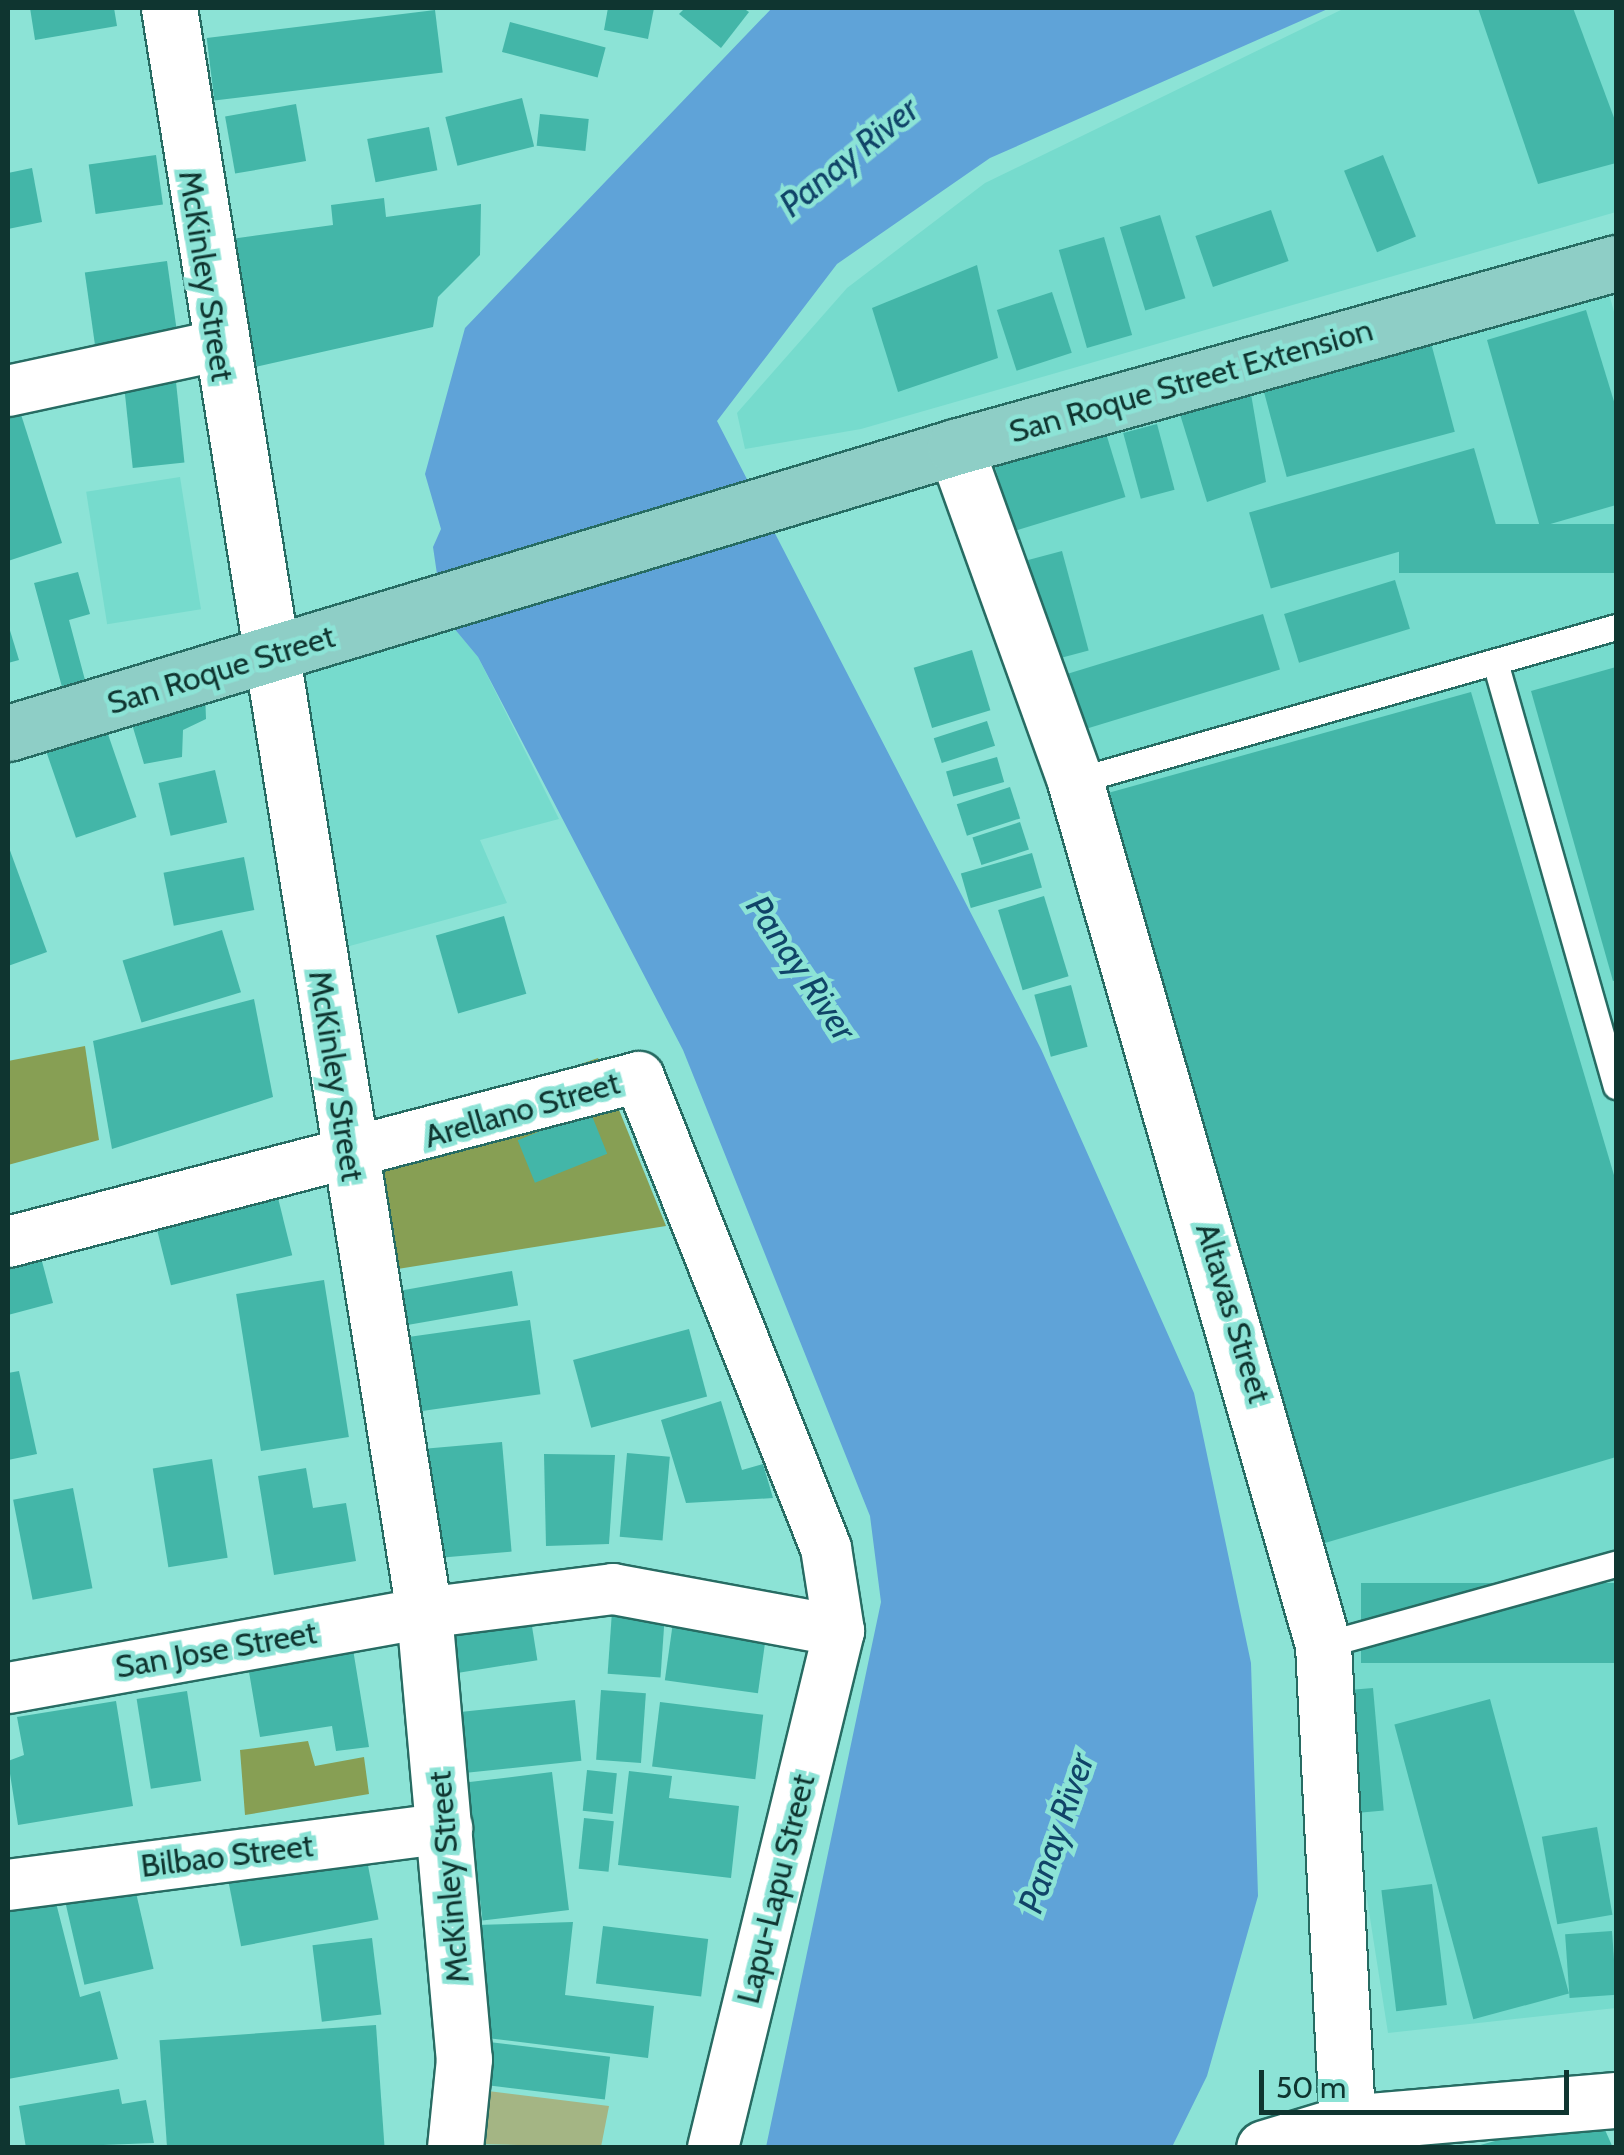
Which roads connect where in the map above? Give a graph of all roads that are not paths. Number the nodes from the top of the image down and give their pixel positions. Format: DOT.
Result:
graph roads {
  1 [pos="169,8"];
  2 [pos="1616,263"];
  3 [pos="216,346"];
  4 [pos="8,391"];
  5 [pos="955,447"];
  6 [pos="768,506"];
  7 [pos="1616,627"];
  8 [pos="268,657"];
  9 [pos="1495,662"];
  10 [pos="8,734"];
  11 [pos="1075,781"];
  12 [pos="1615,1073"];
  13 [pos="349,1159"];
  14 [pos="8,1242"];
  15 [pos="1616,1564"];
  16 [pos="424,1613"];
  17 [pos="839,1631"];
  18 [pos="1323,1645"];
  19 [pos="8,1688"];
  20 [pos="447,1828"];
  21 [pos="8,1884"];
  22 [pos="1616,2100"];
  23 [pos="1348,2123"];
  24 [pos="455,2148"];
  25 [pos="713,2148"];
  26 [pos="1264,2148"];
  1 -- 3 [label="street, McKinley Street"];
  2 -- 5 [label="main road, San Roque Street Extension"];
  3 -- 4 [label="street"];
  3 -- 8 [label="street, McKinley Street"];
  5 -- 6 [label="main road, San Roque Street Extension"];
  5 -- 11 [label="street, Altavas Street"];
  6 -- 8 [label="main road, San Roque Street"];
  7 -- 9 [label="lane"];
  8 -- 10 [label="main road, San Roque Street"];
  8 -- 13 [label="street, McKinley Street"];
  9 -- 11 [label="lane"];
  9 -- 12 [label="lane"];
  11 -- 18 [label="street, Altavas Street"];
  13 -- 14 [label="street, Arellano Street"];
  13 -- 16 [label="street, McKinley Street"];
  13 -- 17 [label="street, Arellano Street"];
  15 -- 18 [label="lane"];
  16 -- 17 [label="street, San Jose Street"];
  16 -- 19 [label="street, San Jose Street"];
  16 -- 20 [label="street, McKinley Street"];
  17 -- 25 [label="street, Lapu-Lapu Street"];
  18 -- 23 [label="street, Altavas Street"];
  20 -- 21 [label="street, Bilbao Street"];
  20 -- 24 [label="street, McKinley Street"];
  22 -- 23 [label="street"];
  23 -- 26 [label="street"];
}
